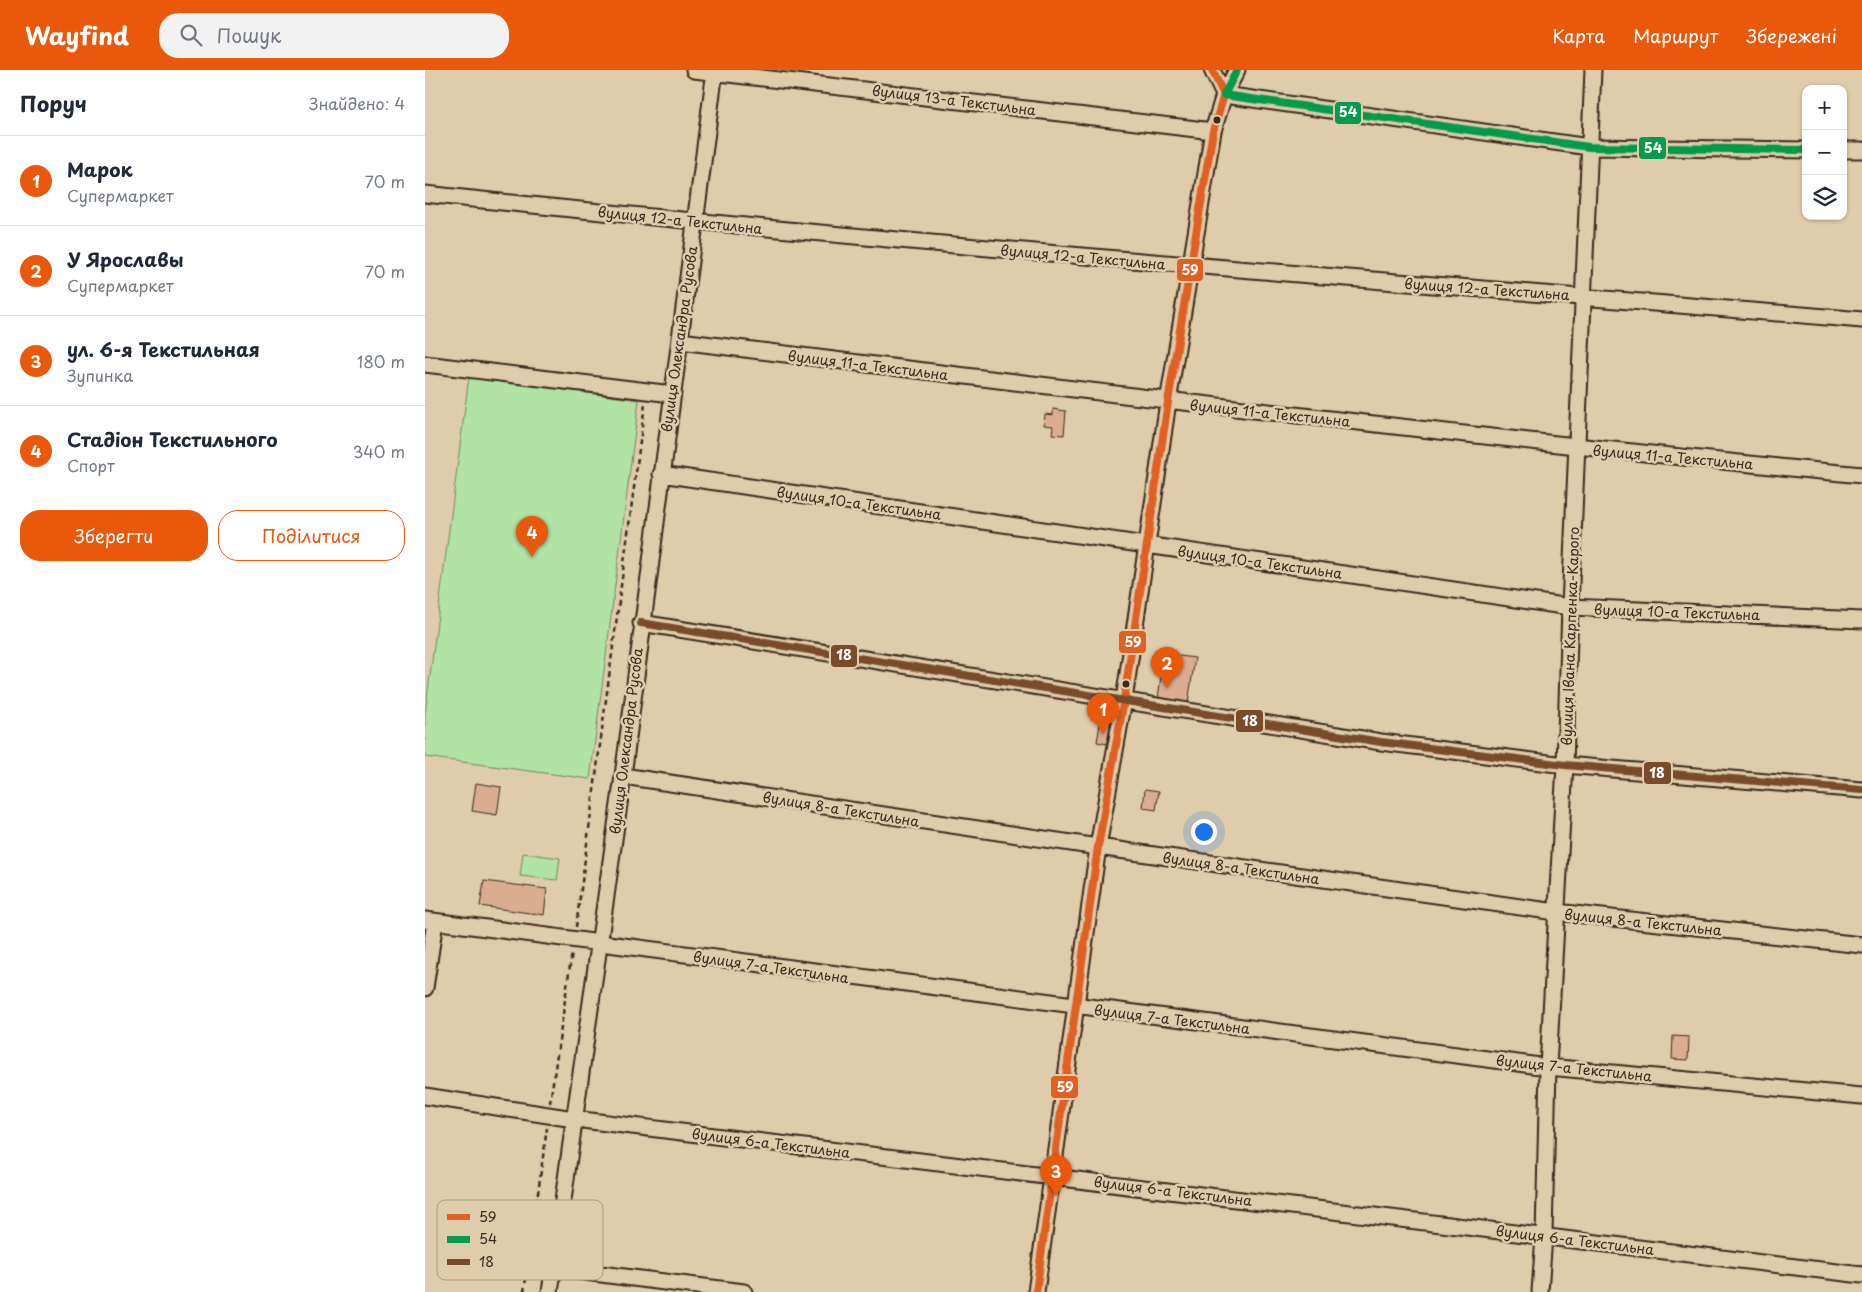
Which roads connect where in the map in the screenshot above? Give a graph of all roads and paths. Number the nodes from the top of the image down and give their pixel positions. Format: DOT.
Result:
graph roads {
  1 [pos="694,70"];
  2 [pos="1212,70"];
  3 [pos="1237,70"];
  4 [pos="1593,70"];
  5 [pos="715,71"];
  6 [pos="1224,95"];
  7 [pos="1213,131"];
  8 [pos="1589,147"];
  9 [pos="1802,150"];
  10 [pos="1847,150"];
  11 [pos="1862,150"];
  12 [pos="425,194"];
  13 [pos="695,223"];
  14 [pos="1191,266"];
  15 [pos="1585,297"];
  16 [pos="1862,320"];
  17 [pos="680,342"];
  18 [pos="425,364"];
  19 [pos="647,391"];
  20 [pos="672,394"];
  21 [pos="1168,402"];
  22 [pos="1578,448"];
  23 [pos="661,474"];
  24 [pos="1862,475"];
  25 [pos="1147,546"];
  26 [pos="1569,607"];
  27 [pos="1862,620"];
  28 [pos="641,623"];
  29 [pos="1124,700"];
  30 [pos="1565,765"];
  31 [pos="623,776"];
  32 [pos="1862,790"];
  33 [pos="1098,847"];
  34 [pos="1556,912"];
  35 [pos="430,921"];
  36 [pos="574,940"];
  37 [pos="598,944"];
  38 [pos="1862,945"];
  39 [pos="425,988"];
  40 [pos="1076,1007"];
  41 [pos="1548,1067"];
  42 [pos="425,1096"];
  43 [pos="1862,1096"];
  44 [pos="549,1115"];
  45 [pos="574,1119"];
  46 [pos="1052,1176"];
  47 [pos="537,1200"];
  48 [pos="563,1200"];
  49 [pos="1545,1236"];
  50 [pos="603,1274"];
  51 [pos="1862,1275"];
  52 [pos="744,1292"];
  53 [pos="1036,1292"];
  54 [pos="1539,1292"];
  1 -- 5 [label="street, вулиця 13-а Текстильна"];
  2 -- 6 [label="street"];
  3 -- 6 [label="street"];
  4 -- 8 [label="street, вулиця Івана Карпенка-Карого"];
  5 -- 7 [label="street, вулиця 13-а Текстильна"];
  5 -- 13 [label="street, вулиця Олександра Русова"];
  6 -- 7 [label="street"];
  6 -- 8 [label="street"];
  7 -- 14 [label="street"];
  8 -- 9 [label="street"];
  8 -- 15 [label="street, вулиця Івана Карпенка-Карого"];
  10 -- 11 [label="street"];
  12 -- 13 [label="street, вулиця 12-а Текстильна"];
  13 -- 14 [label="street, вулиця 12-а Текстильна"];
  13 -- 17 [label="street, вулиця Олександра Русова"];
  14 -- 15 [label="street, вулиця 12-а Текстильна"];
  14 -- 21 [label="street"];
  15 -- 16 [label="street, вулиця 12-а Текстильна"];
  15 -- 22 [label="street, вулиця Івана Карпенка-Карого"];
  17 -- 20 [label="street, вулиця Олександра Русова"];
  17 -- 21 [label="street, вулиця 11-а Текстильна"];
  18 -- 19 [label="street"];
  19 -- 20 [label="street"];
  19 -- 36 [label="path"];
  20 -- 23 [label="street, вулиця Олександра Русова"];
  21 -- 22 [label="street, вулиця 11-а Текстильна"];
  21 -- 25 [label="street"];
  22 -- 24 [label="street, вулиця 11-а Текстильна"];
  22 -- 26 [label="street, вулиця Івана Карпенка-Карого"];
  23 -- 25 [label="street, вулиця 10-а Текстильна"];
  23 -- 28 [label="street, вулиця Олександра Русова"];
  25 -- 26 [label="street, вулиця 10-а Текстильна"];
  25 -- 29 [label="street"];
  26 -- 27 [label="street, вулиця 10-а Текстильна"];
  26 -- 30 [label="street, вулиця Івана Карпенка-Карого"];
  28 -- 29 [label="street"];
  28 -- 31 [label="street, вулиця Олександра Русова"];
  29 -- 30 [label="street"];
  29 -- 33 [label="street"];
  30 -- 32 [label="street"];
  30 -- 34 [label="street, вулиця Івана Карпенка-Карого"];
  31 -- 33 [label="street, вулиця 8-а Текстильна"];
  31 -- 37 [label="street, вулиця Олександра Русова"];
  33 -- 34 [label="street, вулиця 8-а Текстильна"];
  33 -- 40 [label="street"];
  34 -- 38 [label="street, вулиця 8-а Текстильна"];
  34 -- 41 [label="street, вулиця Івана Карпенка-Карого"];
  35 -- 36 [label="street, вулиця 7-а Текстильна"];
  35 -- 39 [label="street"];
  36 -- 37 [label="street, вулиця 7-а Текстильна"];
  36 -- 44 [label="path"];
  37 -- 40 [label="street, вулиця 7-а Текстильна"];
  37 -- 45 [label="street, вулиця Олександра Русова"];
  40 -- 41 [label="street, вулиця 7-а Текстильна"];
  40 -- 46 [label="street"];
  41 -- 43 [label="street, вулиця 7-а Текстильна"];
  41 -- 49 [label="street, вулиця Івана Карпенка-Карого"];
  42 -- 44 [label="street, вулиця 6-а Текстильна"];
  44 -- 45 [label="street, вулиця 6-а Текстильна"];
  44 -- 47 [label="path"];
  45 -- 46 [label="street, вулиця 6-а Текстильна"];
  45 -- 48 [label="street, вулиця Олександра Русова"];
  46 -- 49 [label="street, вулиця 6-а Текстильна"];
  46 -- 53 [label="street"];
  49 -- 51 [label="street, вулиця 6-а Текстильна"];
  49 -- 54 [label="street, вулиця Івана Карпенка-Карого"];
  50 -- 52 [label="street"];
}
